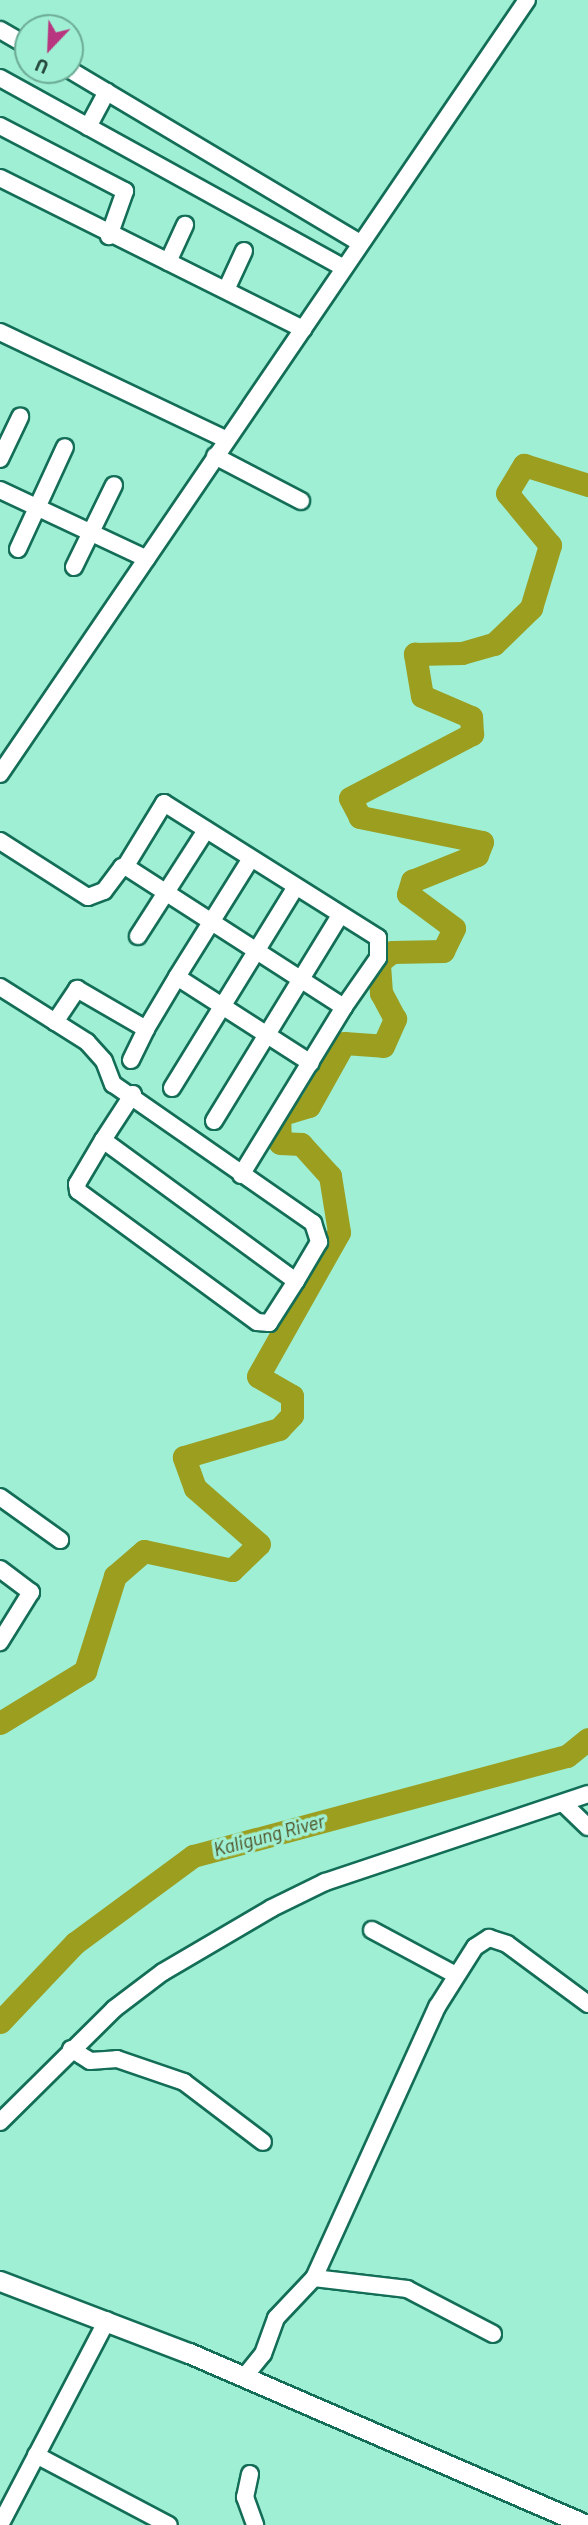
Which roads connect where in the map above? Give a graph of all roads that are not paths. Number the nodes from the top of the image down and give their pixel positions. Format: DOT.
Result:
graph roads {
  1 [pos="527,0"];
  2 [pos="0,78"];
  3 [pos="84,78"];
  4 [pos="107,92"];
  5 [pos="0,126"];
  6 [pos="88,127"];
  7 [pos="0,178"];
  8 [pos="185,225"];
  9 [pos="109,236"];
  10 [pos="358,242"];
  11 [pos="244,251"];
  12 [pos="169,262"];
  13 [pos="342,267"];
  14 [pos="226,290"];
  15 [pos="303,328"];
  16 [pos="1,334"];
  17 [pos="20,417"];
  18 [pos="227,440"];
  19 [pos="65,447"];
  20 [pos="215,456"];
  21 [pos="0,459"];
  22 [pos="114,485"];
  23 [pos="0,490"];
  24 [pos="301,501"];
  25 [pos="37,507"];
  26 [pos="90,533"];
  27 [pos="18,549"];
  28 [pos="146,559"];
  29 [pos="74,567"];
  30 [pos="0,774"];
  31 [pos="206,830"];
  32 [pos="0,841"];
  33 [pos="250,860"];
  34 [pos="125,867"];
  35 [pos="295,888"];
  36 [pos="166,891"];
  37 [pos="339,917"];
  38 [pos="211,920"];
  39 [pos="138,936"];
  40 [pos="255,950"];
  41 [pos="177,977"];
  42 [pos="301,979"];
  43 [pos="0,988"];
  44 [pos="221,1004"];
  45 [pos="344,1007"];
  46 [pos="55,1022"];
  47 [pos="146,1029"];
  48 [pos="268,1035"];
  49 [pos="131,1060"];
  50 [pos="311,1063"];
  51 [pos="172,1088"];
  52 [pos="133,1094"];
  53 [pos="214,1121"];
  54 [pos="103,1140"];
  55 [pos="240,1175"];
  56 [pos="296,1282"];
  57 [pos="0,1497"];
  58 [pos="60,1540"];
  59 [pos="0,1569"];
  60 [pos="1,1641"];
  61 [pos="588,1794"];
  62 [pos="564,1804"];
  63 [pos="588,1827"];
  64 [pos="372,1930"];
  65 [pos="454,1974"];
  66 [pos="588,2004"];
  67 [pos="71,2049"];
  68 [pos="0,2122"];
  69 [pos="262,2142"];
  70 [pos="314,2278"];
  71 [pos="0,2281"];
  72 [pos="107,2320"];
  73 [pos="493,2334"];
  74 [pos="245,2376"];
  75 [pos="36,2455"];
  76 [pos="250,2474"];
  77 [pos="0,2525"];
  78 [pos="169,2525"];
  79 [pos="255,2525"];
  80 [pos="587,2525"];
  1 -- 10 [label="street"];
  2 -- 6 [label="street"];
  3 -- 4 [label="street"];
  4 -- 6 [label="street"];
  4 -- 10 [label="street"];
  5 -- 9 [label="street"];
  6 -- 13 [label="street"];
  7 -- 9 [label="street"];
  8 -- 12 [label="street"];
  9 -- 12 [label="street"];
  10 -- 13 [label="street"];
  11 -- 14 [label="street"];
  12 -- 14 [label="street"];
  13 -- 15 [label="street"];
  14 -- 15 [label="street"];
  15 -- 18 [label="street"];
  16 -- 18 [label="street"];
  17 -- 21 [label="street"];
  18 -- 20 [label="street"];
  19 -- 25 [label="street"];
  20 -- 24 [label="street"];
  20 -- 28 [label="street"];
  22 -- 26 [label="street"];
  23 -- 25 [label="street"];
  25 -- 26 [label="street"];
  25 -- 27 [label="street"];
  26 -- 28 [label="street"];
  26 -- 29 [label="street"];
  28 -- 30 [label="street"];
  31 -- 33 [label="street"];
  31 -- 34 [label="street"];
  31 -- 36 [label="street"];
  32 -- 34 [label="street"];
  33 -- 35 [label="street"];
  33 -- 38 [label="street"];
  34 -- 36 [label="street"];
  35 -- 37 [label="street"];
  35 -- 40 [label="street"];
  36 -- 38 [label="street"];
  36 -- 39 [label="street"];
  37 -- 42 [label="street"];
  37 -- 45 [label="street"];
  38 -- 40 [label="street"];
  38 -- 41 [label="street"];
  40 -- 42 [label="street"];
  40 -- 44 [label="street"];
  41 -- 44 [label="street"];
  41 -- 47 [label="street"];
  42 -- 45 [label="street"];
  42 -- 48 [label="street"];
  43 -- 46 [label="street"];
  44 -- 48 [label="street"];
  44 -- 51 [label="street"];
  45 -- 50 [label="street"];
  46 -- 47 [label="street"];
  46 -- 52 [label="street"];
  47 -- 49 [label="street"];
  48 -- 50 [label="street"];
  48 -- 53 [label="street"];
  50 -- 55 [label="street"];
  52 -- 54 [label="street"];
  52 -- 55 [label="street"];
  54 -- 56 [label="street"];
  54 -- 56 [label="street"];
  55 -- 56 [label="street"];
  57 -- 58 [label="street"];
  59 -- 60 [label="street"];
  61 -- 62 [label="street"];
  62 -- 63 [label="street"];
  62 -- 67 [label="street"];
  64 -- 65 [label="street"];
  65 -- 66 [label="street"];
  65 -- 70 [label="street"];
  67 -- 68 [label="street"];
  67 -- 69 [label="street"];
  70 -- 73 [label="street"];
  70 -- 74 [label="street"];
  71 -- 72 [label="main road"];
  72 -- 74 [label="main road"];
  72 -- 75 [label="street"];
  74 -- 80 [label="main road"];
  75 -- 77 [label="street"];
  75 -- 78 [label="street"];
  76 -- 79 [label="street"];
}
